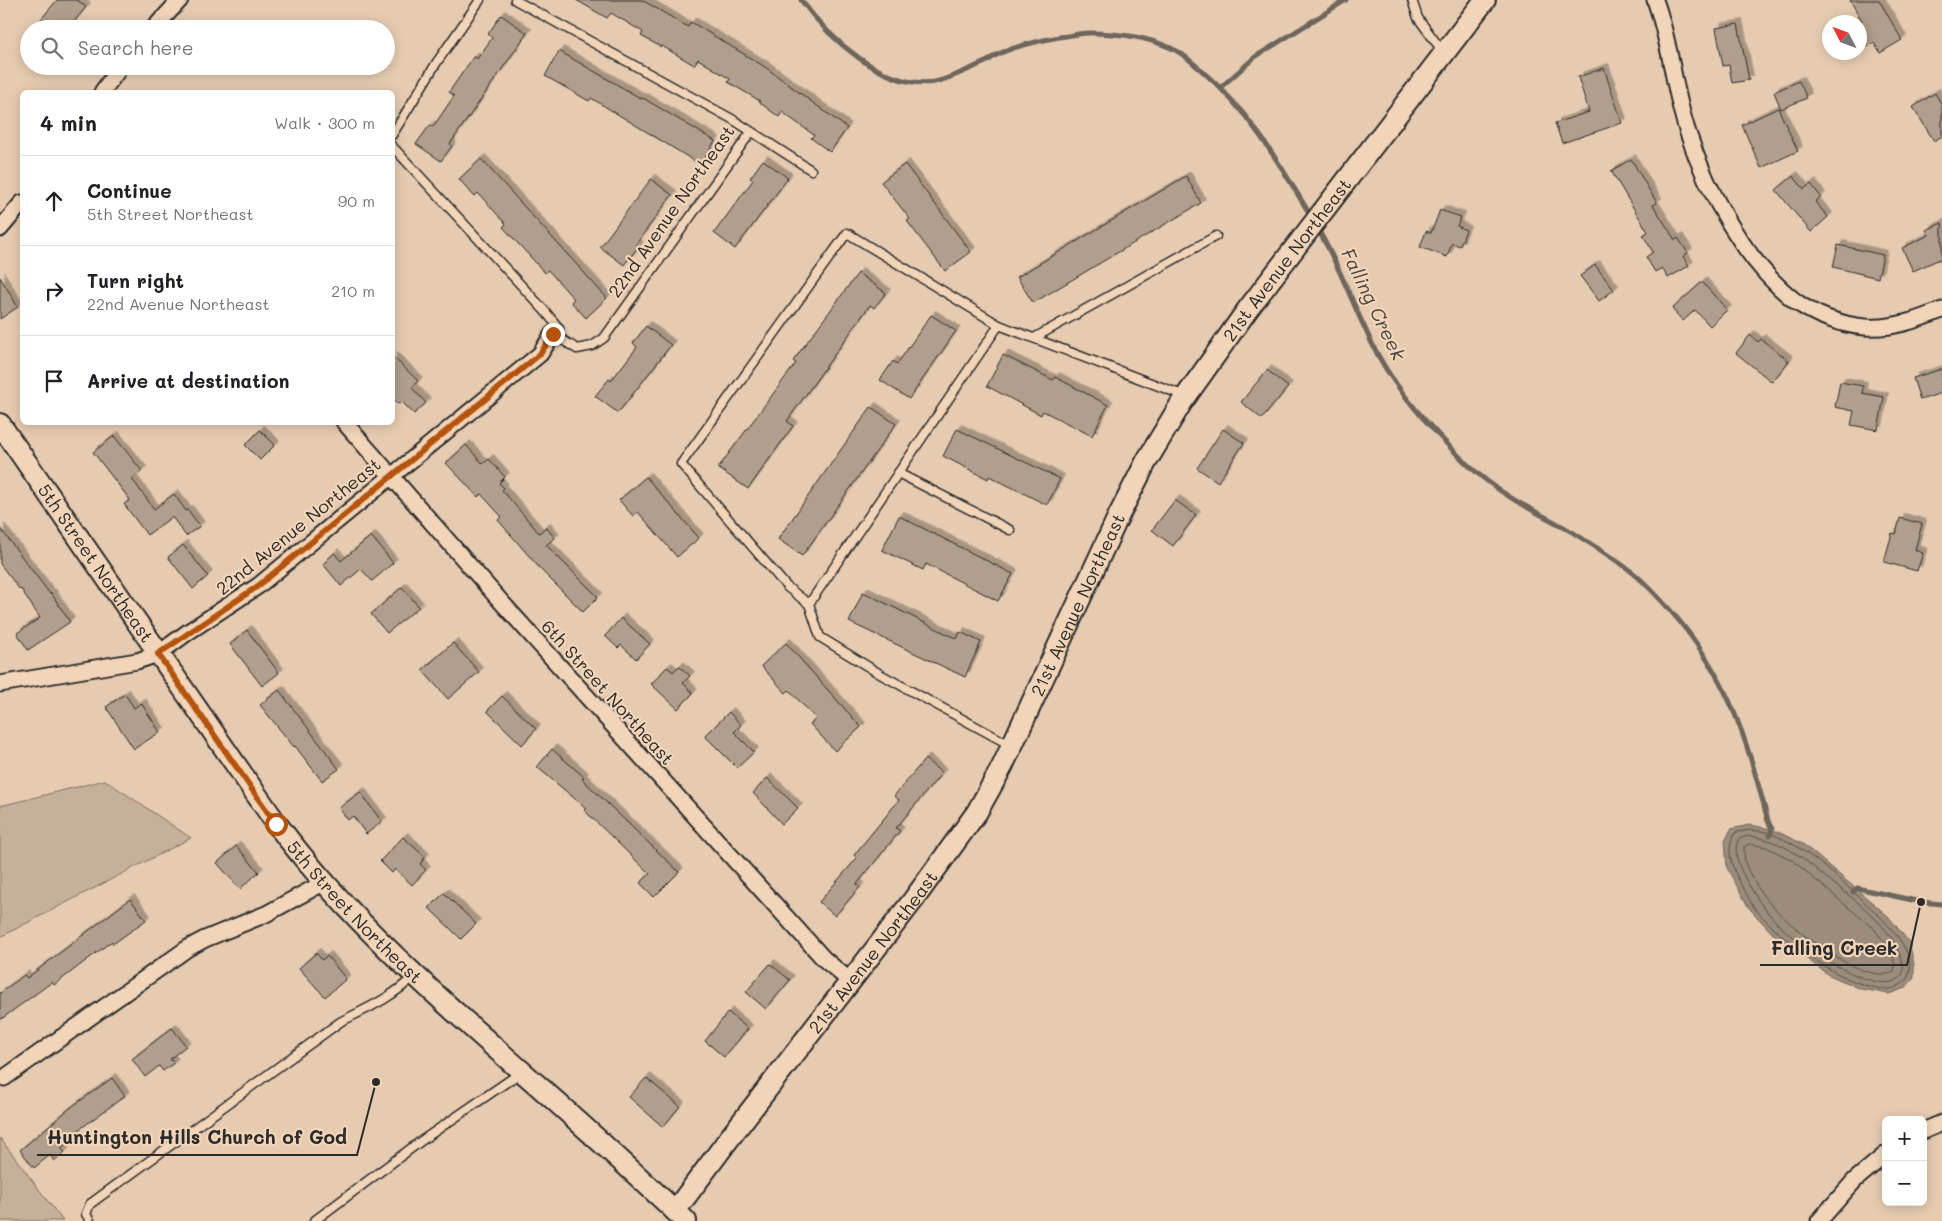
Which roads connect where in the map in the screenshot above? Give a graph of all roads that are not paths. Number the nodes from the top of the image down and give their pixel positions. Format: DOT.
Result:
graph roads {
  1 [pos="180,0"];
  2 [pos="480,0"];
  3 [pos="515,0"];
  4 [pos="1412,0"];
  5 [pos="1485,0"];
  6 [pos="1655,0"];
  7 [pos="161,20"];
  8 [pos="1444,54"];
  9 [pos="114,75"];
  10 [pos="103,90"];
  11 [pos="395,130"];
  12 [pos="751,132"];
  13 [pos="395,149"];
  14 [pos="811,170"];
  15 [pos="20,205"];
  16 [pos="0,229"];
  17 [pos="1216,236"];
  18 [pos="1942,310"];
  19 [pos="999,325"];
  20 [pos="553,334"];
  21 [pos="1034,338"];
  22 [pos="1186,396"];
  23 [pos="0,424"];
  24 [pos="347,425"];
  25 [pos="898,473"];
  26 [pos="391,476"];
  27 [pos="1010,530"];
  28 [pos="809,604"];
  29 [pos="158,654"];
  30 [pos="0,684"];
  31 [pos="1012,746"];
  32 [pos="323,883"];
  33 [pos="415,975"];
  34 [pos="850,981"];
  35 [pos="522,1072"];
  36 [pos="4,1078"];
  37 [pos="1942,1123"];
  38 [pos="1927,1129"];
  39 [pos="1882,1157"];
  40 [pos="681,1216"];
  41 [pos="90,1221"];
  42 [pos="314,1221"];
  43 [pos="1819,1221"];
  1 -- 7 [label="street"];
  2 -- 11 [label="lane"];
  3 -- 12 [label="lane, 22nd Avenue Northeast"];
  4 -- 8 [label="lane"];
  5 -- 8 [label="street, 21st Avenue Northeast"];
  6 -- 18 [label="street"];
  8 -- 22 [label="street, 21st Avenue Northeast"];
  9 -- 10 [label="street"];
  12 -- 14 [label="lane"];
  12 -- 20 [label="lane, 22nd Avenue Northeast"];
  13 -- 20 [label="lane"];
  15 -- 16 [label="street"];
  17 -- 21 [label="lane"];
  19 -- 21 [label="lane"];
  19 -- 25 [label="lane"];
  19 -- 28 [label="lane"];
  20 -- 26 [label="street, 22nd Avenue Northeast"];
  21 -- 22 [label="lane"];
  22 -- 31 [label="street, 21st Avenue Northeast"];
  23 -- 29 [label="street, 5th Street Northeast"];
  24 -- 26 [label="street, 6th Street Northeast"];
  25 -- 27 [label="lane"];
  25 -- 28 [label="lane"];
  26 -- 29 [label="street, 22nd Avenue Northeast"];
  26 -- 34 [label="street, 6th Street Northeast"];
  28 -- 31 [label="lane"];
  29 -- 30 [label="street, 22nd Avenue Northeast"];
  29 -- 32 [label="street, 5th Street Northeast"];
  31 -- 34 [label="street, 21st Avenue Northeast"];
  32 -- 33 [label="street, 5th Street Northeast"];
  32 -- 36 [label="street"];
  33 -- 35 [label="street, 5th Street Northeast"];
  33 -- 41 [label="lane"];
  34 -- 40 [label="street, 21st Avenue Northeast"];
  35 -- 40 [label="street, 5th Street Northeast"];
  35 -- 42 [label="lane"];
  37 -- 38 [label="street"];
  39 -- 43 [label="street"];
}
